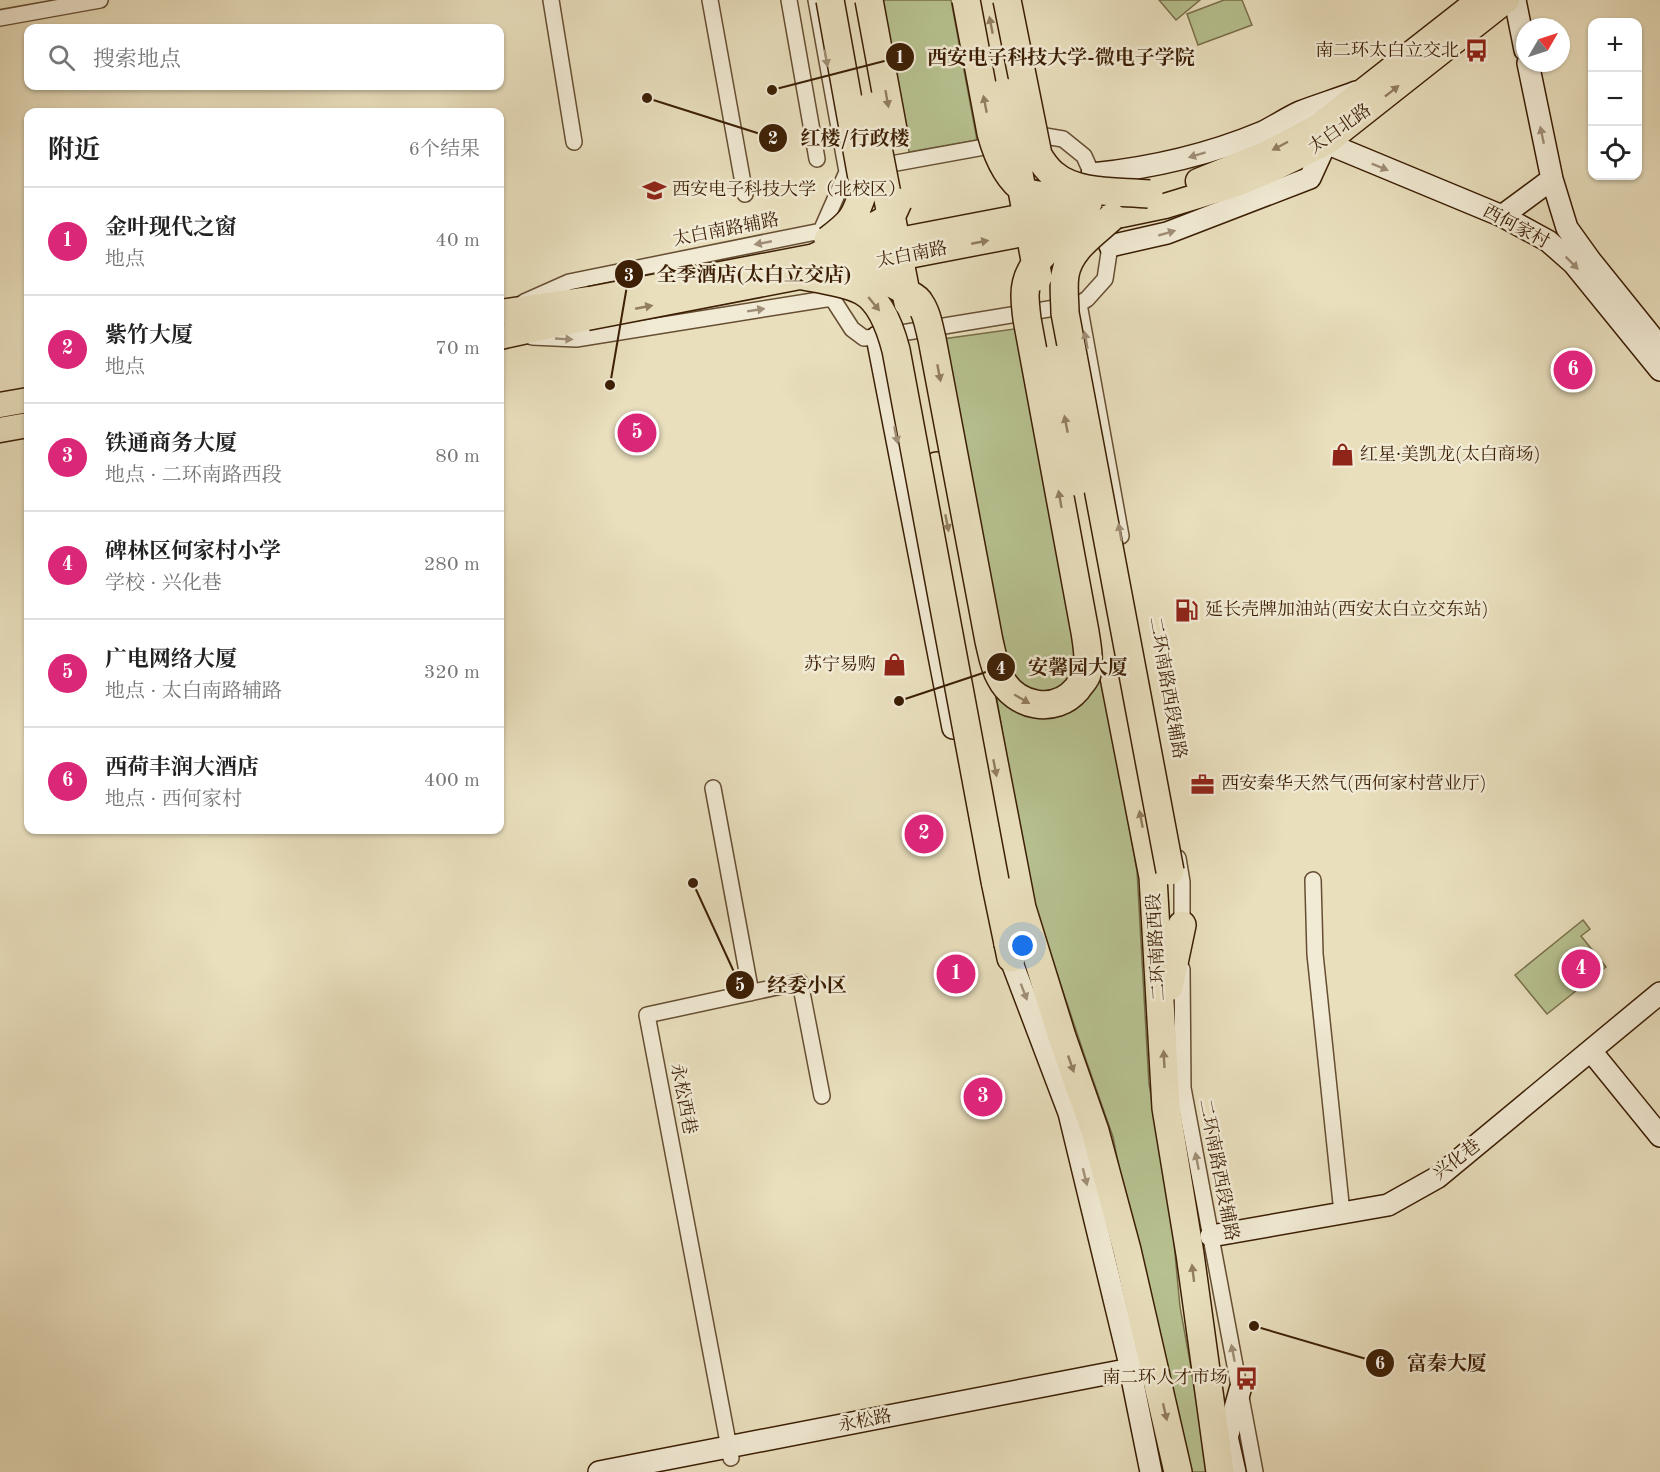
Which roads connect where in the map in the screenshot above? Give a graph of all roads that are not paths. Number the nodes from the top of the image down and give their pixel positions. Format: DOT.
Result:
graph roads {
  1 [pos="100,0"];
  2 [pos="551,0"];
  3 [pos="710,0"];
  4 [pos="789,0"];
  5 [pos="816,0"];
  6 [pos="830,0"];
  7 [pos="851,0"];
  8 [pos="869,0"];
  9 [pos="966,0"];
  10 [pos="986,0"];
  11 [pos="1007,0"];
  12 [pos="1018,0"];
  13 [pos="1479,0"];
  14 [pos="1507,0"];
  15 [pos="1515,0"];
  16 [pos="64,3"];
  17 [pos="0,18"];
  18 [pos="1519,18"];
  19 [pos="1530,72"];
  20 [pos="1368,88"];
  21 [pos="1045,136"];
  22 [pos="574,142"];
  23 [pos="1326,143"];
  24 [pos="817,159"];
  25 [pos="847,172"];
  26 [pos="1092,174"];
  27 [pos="1551,179"];
  28 [pos="746,194"];
  29 [pos="1149,194"];
  30 [pos="1100,211"];
  31 [pos="1502,216"];
  32 [pos="820,231"];
  33 [pos="1110,246"];
  34 [pos="814,265"];
  35 [pos="832,298"];
  36 [pos="1079,304"];
  37 [pos="588,309"];
  38 [pos="504,311"];
  39 [pos="504,312"];
  40 [pos="504,336"];
  41 [pos="504,337"];
  42 [pos="877,337"];
  43 [pos="1660,347"];
  44 [pos="1660,370"];
  45 [pos="24,401"];
  46 [pos="0,405"];
  47 [pos="24,426"];
  48 [pos="0,430"];
  49 [pos="1067,537"];
  50 [pos="977,576"];
  51 [pos="1095,580"];
  52 [pos="963,607"];
  53 [pos="1085,632"];
  54 [pos="989,641"];
  55 [pos="713,788"];
  56 [pos="1161,874"];
  57 [pos="1313,880"];
  58 [pos="1182,925"];
  59 [pos="1011,958"];
  60 [pos="751,993"];
  61 [pos="1660,993"];
  62 [pos="1162,1024"];
  63 [pos="1591,1051"];
  64 [pos="822,1096"];
  65 [pos="1660,1136"];
  66 [pos="1342,1213"];
  67 [pos="1211,1236"];
  68 [pos="1127,1250"];
  69 [pos="1132,1376"];
  70 [pos="1240,1390"];
  71 [pos="730,1453"];
  72 [pos="1225,1460"];
  73 [pos="1177,1468"];
  74 [pos="599,1472"];
  75 [pos="659,1472"];
  76 [pos="1151,1472"];
  77 [pos="1255,1472"];
  1 -- 16 [label="street"];
  2 -- 22 [label="street"];
  3 -- 28 [label="street"];
  4 -- 24 [label="street"];
  5 -- 25 [label="street, one-way"];
  6 -- 34 [label="highway, bridge"];
  7 -- 52 [label="highway, one-way, bridge"];
  8 -- 34 [label="highway, one-way, bridge"];
  30 -- 9 [label="highway, one-way, bridge"];
  51 -- 10 [label="highway, 二环南路西段, one-way, bridge"];
  11 -- 29 [label="highway, bridge"];
  12 -- 21 [label="street"];
  13 -- 20 [label="main road, 太白北路"];
  23 -- 14 [label="main road, 太白北路, one-way"];
  15 -- 18 [label="street"];
  16 -- 17 [label="street"];
  27 -- 19 [label="street, 西何家村, one-way"];
  20 -- 26 [label="street, one-way"];
  20 -- 29 [label="main road, 太白北路, one-way"];
  21 -- 25 [label="street"];
  21 -- 26 [label="street"];
  23 -- 30 [label="main road, 太白北路"];
  23 -- 31 [label="street, 西何家村, one-way"];
  33 -- 23 [label="street, one-way"];
  25 -- 32 [label="street"];
  26 -- 33 [label="street"];
  27 -- 31 [label="street"];
  27 -- 43 [label="street, 西何家村"];
  29 -- 30 [label="main road, 太白北路"];
  30 -- 34 [label="main road, 太白南路, bridge"];
  49 -- 30 [label="highway, one-way, bridge"];
  30 -- 56 [label="highway, bridge"];
  31 -- 44 [label="street, 西何家村, one-way"];
  32 -- 35 [label="street"];
  32 -- 38 [label="street, 太白南路辅路, one-way"];
  33 -- 36 [label="street"];
  34 -- 37 [label="main road, 太白南路, bridge"];
  34 -- 50 [label="highway, one-way, bridge"];
  34 -- 59 [label="highway, one-way, bridge"];
  41 -- 35 [label="street, one-way"];
  35 -- 42 [label="street"];
  36 -- 42 [label="street"];
  58 -- 36 [label="street, 二环南路西段辅路, one-way"];
  37 -- 39 [label="main road, 太白南路"];
  37 -- 40 [label="main road, 太白南路"];
  42 -- 59 [label="street, one-way"];
  45 -- 46 [label="main road"];
  47 -- 48 [label="main road"];
  49 -- 51 [label="highway"];
  49 -- 53 [label="highway, bridge"];
  50 -- 52 [label="highway"];
  50 -- 54 [label="highway, bridge"];
  51 -- 53 [label="highway"];
  56 -- 51 [label="highway, 二环南路西段, one-way"];
  52 -- 54 [label="highway"];
  52 -- 68 [label="highway, one-way"];
  54 -- 53 [label="highway, one-way, bridge"];
  55 -- 60 [label="street"];
  56 -- 62 [label="highway"];
  57 -- 66 [label="street"];
  58 -- 62 [label="highway"];
  67 -- 58 [label="street, 二环南路西段辅路, one-way"];
  59 -- 69 [label="street, one-way"];
  60 -- 64 [label="street, 永松西巷"];
  60 -- 71 [label="street, 永松西巷"];
  61 -- 63 [label="street, 兴化巷"];
  72 -- 62 [label="highway, 二环南路西段, one-way"];
  63 -- 65 [label="street"];
  63 -- 66 [label="street, 兴化巷"];
  66 -- 67 [label="street, 兴化巷"];
  70 -- 67 [label="street, 二环南路西段辅路, one-way"];
  68 -- 69 [label="street"];
  68 -- 73 [label="highway, one-way"];
  69 -- 71 [label="street, 永松路"];
  69 -- 76 [label="street"];
  70 -- 72 [label="street"];
  70 -- 77 [label="street, 二环南路西段辅路"];
  71 -- 74 [label="street, 永松路"];
  71 -- 75 [label="street, 永松路"];
}
